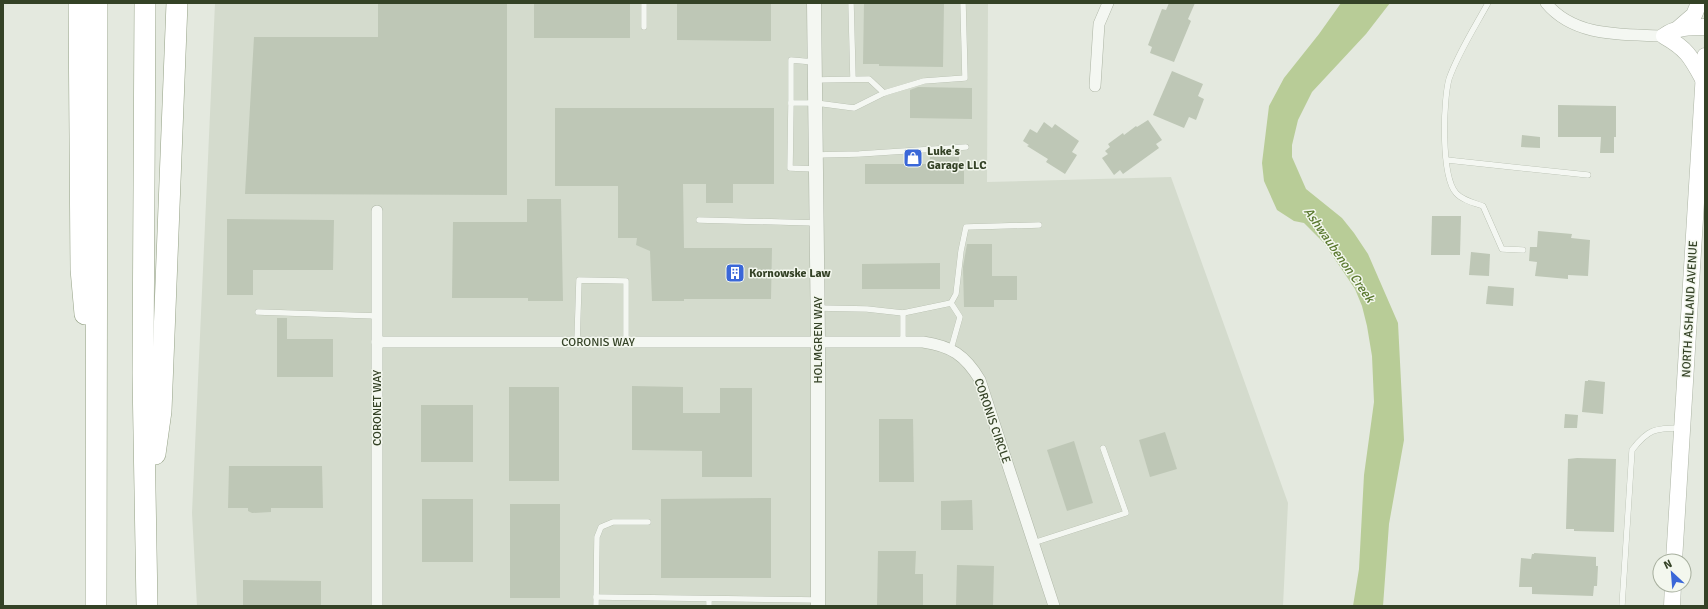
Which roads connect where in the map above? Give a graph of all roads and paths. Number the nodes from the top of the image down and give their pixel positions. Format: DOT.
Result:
graph roads {
  1 [pos="79,3"];
  2 [pos="98,3"];
  3 [pos="145,3"];
  4 [pos="177,3"];
  5 [pos="644,3"];
  6 [pos="814,3"];
  7 [pos="851,3"];
  8 [pos="963,3"];
  9 [pos="1108,3"];
  10 [pos="1488,3"];
  11 [pos="1546,3"];
  12 [pos="1699,3"];
  13 [pos="644,27"];
  14 [pos="1679,28"];
  15 [pos="1705,28"];
  16 [pos="1664,36"];
  17 [pos="1705,56"];
  18 [pos="815,62"];
  19 [pos="853,79"];
  20 [pos="1703,79"];
  21 [pos="815,80"];
  22 [pos="1095,86"];
  23 [pos="884,93"];
  24 [pos="791,103"];
  25 [pos="816,103"];
  26 [pos="966,147"];
  27 [pos="816,155"];
  28 [pos="1447,160"];
  29 [pos="816,169"];
  30 [pos="1588,175"];
  31 [pos="377,211"];
  32 [pos="699,220"];
  33 [pos="817,223"];
  34 [pos="1039,225"];
  35 [pos="1523,250"];
  36 [pos="951,302"];
  37 [pos="818,308"];
  38 [pos="258,312"];
  39 [pos="903,313"];
  40 [pos="377,316"];
  41 [pos="377,342"];
  42 [pos="577,342"];
  43 [pos="626,342"];
  44 [pos="818,342"];
  45 [pos="903,342"];
  46 [pos="951,349"];
  47 [pos="96,418"];
  48 [pos="1682,428"];
  49 [pos="1103,448"];
  50 [pos="146,520"];
  51 [pos="648,522"];
  52 [pos="1033,543"];
  53 [pos="1674,553"];
  54 [pos="1673,593"];
  55 [pos="596,597"];
  56 [pos="709,599"];
  57 [pos="818,603"];
  58 [pos="96,606"];
  59 [pos="147,606"];
  60 [pos="377,606"];
  61 [pos="596,606"];
  62 [pos="709,606"];
  63 [pos="1054,606"];
  64 [pos="1622,606"];
  65 [pos="1672,606"];
  1 -- 47 [label="highway"];
  2 -- 47 [label="highway"];
  3 -- 50 [label="highway"];
  4 -- 50 [label="highway"];
  5 -- 13 [label="lane"];
  6 -- 18 [label="street, HOLMGREN WAY"];
  7 -- 19 [label="lane"];
  8 -- 23 [label="lane"];
  9 -- 22 [label="street"];
  10 -- 28 [label="lane"];
  11 -- 16 [label="street"];
  12 -- 14 [label="main road"];
  14 -- 15 [label="main road"];
  14 -- 16 [label="main road"];
  16 -- 20 [label="main road"];
  17 -- 20 [label="main road, NORTH ASHLAND AVENUE"];
  18 -- 21 [label="street, HOLMGREN WAY"];
  18 -- 24 [label="lane"];
  19 -- 21 [label="lane"];
  19 -- 23 [label="lane"];
  20 -- 48 [label="main road, NORTH ASHLAND AVENUE"];
  21 -- 25 [label="street, HOLMGREN WAY"];
  23 -- 25 [label="lane"];
  24 -- 25 [label="lane"];
  24 -- 29 [label="lane"];
  25 -- 27 [label="street, HOLMGREN WAY"];
  26 -- 27 [label="lane"];
  27 -- 29 [label="street, HOLMGREN WAY"];
  28 -- 30 [label="lane"];
  28 -- 35 [label="lane"];
  29 -- 33 [label="street, HOLMGREN WAY"];
  31 -- 40 [label="street, CORONET WAY"];
  32 -- 33 [label="lane"];
  33 -- 37 [label="street, HOLMGREN WAY"];
  34 -- 36 [label="lane"];
  36 -- 39 [label="lane"];
  36 -- 46 [label="lane"];
  37 -- 39 [label="lane"];
  37 -- 44 [label="street, HOLMGREN WAY"];
  38 -- 40 [label="lane"];
  39 -- 45 [label="lane"];
  40 -- 41 [label="street, CORONET WAY"];
  41 -- 42 [label="street, CORONIS WAY"];
  41 -- 60 [label="street, CORONET WAY"];
  42 -- 43 [label="street, CORONIS WAY"];
  42 -- 43 [label="lane"];
  43 -- 44 [label="street, CORONIS WAY"];
  44 -- 45 [label="street, CORONIS CIRCLE"];
  44 -- 57 [label="street, HOLMGREN WAY"];
  45 -- 46 [label="street, CORONIS CIRCLE"];
  46 -- 52 [label="street, CORONIS CIRCLE"];
  47 -- 58 [label="highway"];
  48 -- 53 [label="main road, NORTH ASHLAND AVENUE"];
  48 -- 64 [label="lane"];
  49 -- 52 [label="lane"];
  50 -- 59 [label="highway"];
  51 -- 55 [label="lane"];
  52 -- 63 [label="street, CORONIS CIRCLE"];
  54 -- 65 [label="main road"];
  55 -- 56 [label="lane"];
  55 -- 61 [label="lane"];
  56 -- 57 [label="lane"];
  56 -- 62 [label="lane"];
}
